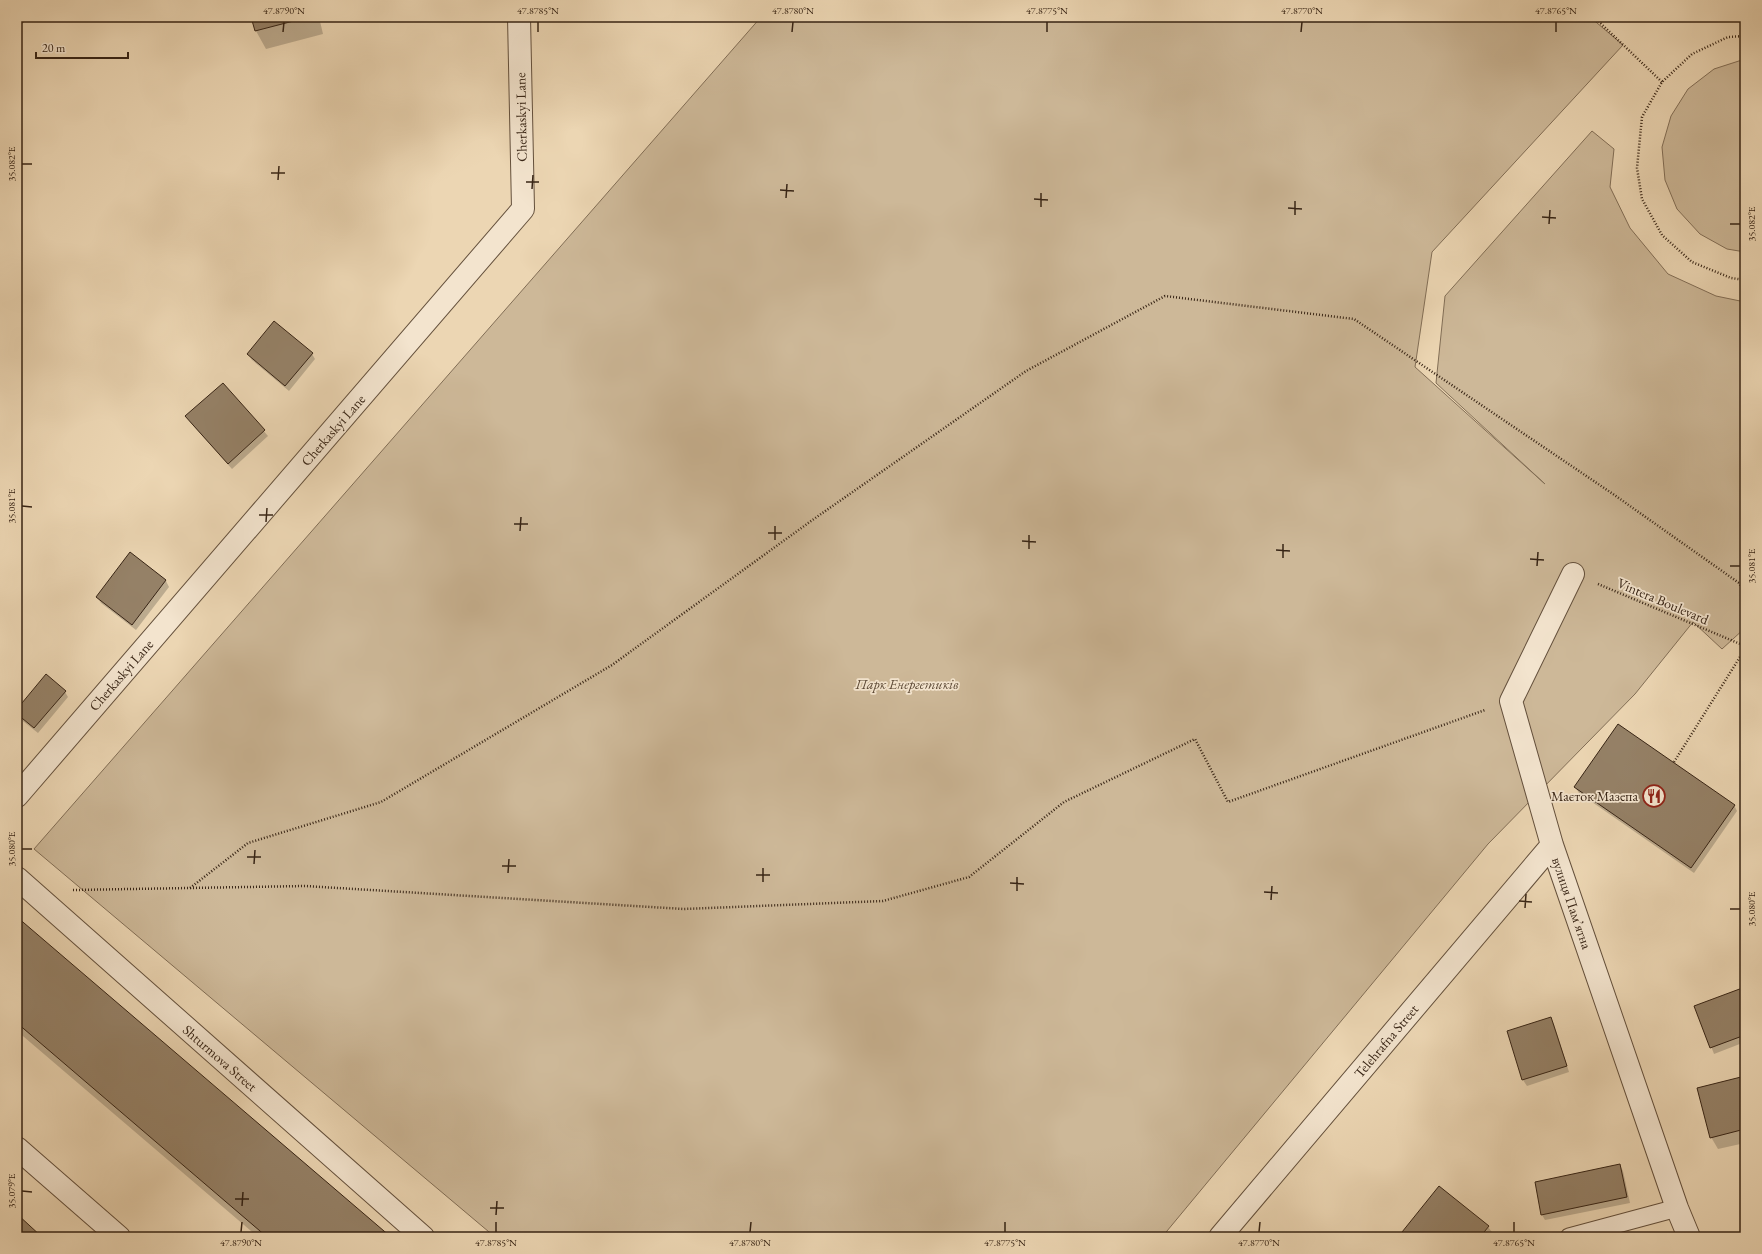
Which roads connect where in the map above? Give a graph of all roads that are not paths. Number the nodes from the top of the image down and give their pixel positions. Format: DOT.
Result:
graph roads {
  1 [pos="519,17"];
  2 [pos="1573,574"];
  3 [pos="17,796"];
  4 [pos="1552,844"];
  5 [pos="24,884"];
  6 [pos="17,1148"];
  7 [pos="1677,1208"];
  8 [pos="119,1237"];
  9 [pos="423,1237"];
  10 [pos="1220,1237"];
  11 [pos="1568,1237"];
  12 [pos="1688,1237"];
  1 -- 3 [label="street, Cherkaskyi Lane"];
  2 -- 4 [label="street, вулиця Пам’ятна"];
  4 -- 7 [label="street, вулиця Пам’ятна"];
  4 -- 10 [label="street, Telehrafna Street"];
  5 -- 9 [label="street, Shturmova Street"];
  6 -- 8 [label="street"];
  7 -- 11 [label="lane"];
  7 -- 12 [label="street, вулиця Пам’ятна"];
}
